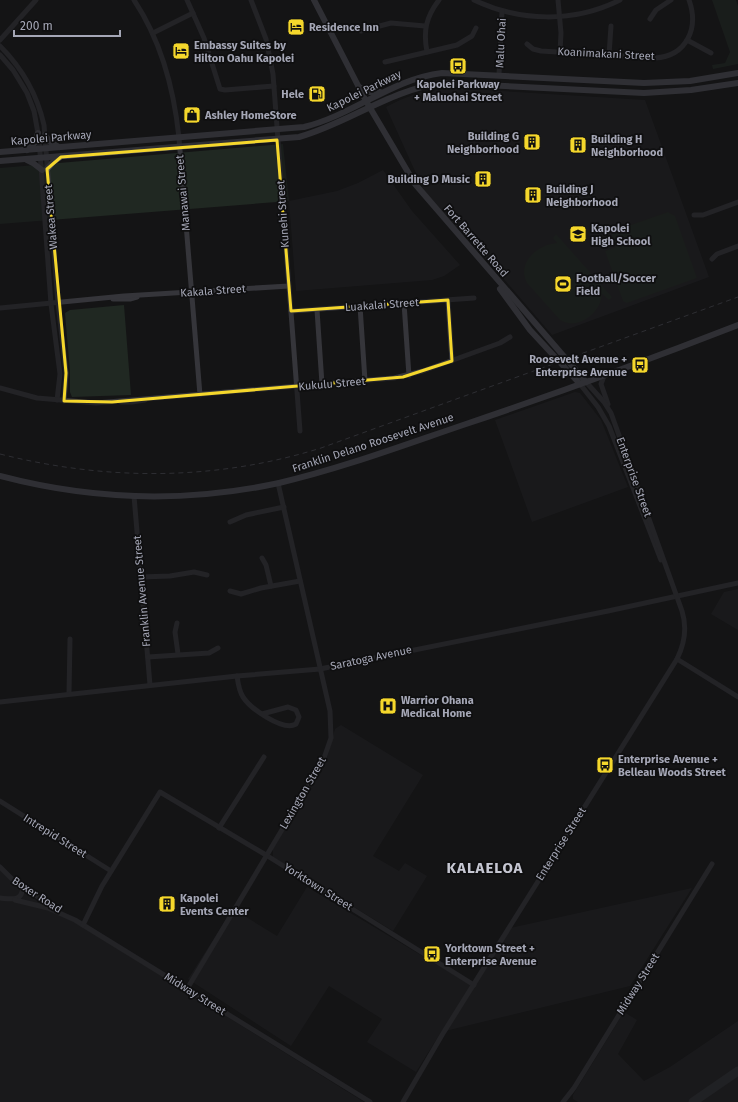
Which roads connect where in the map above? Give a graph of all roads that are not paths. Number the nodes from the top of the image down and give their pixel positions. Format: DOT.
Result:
graph roads {
  1 [pos="36,0"];
  2 [pos="134,0"];
  3 [pos="186,0"];
  4 [pos="251,0"];
  5 [pos="314,0"];
  6 [pos="430,0"];
  7 [pos="474,0"];
  8 [pos="558,0"];
  9 [pos="620,0"];
  10 [pos="671,0"];
  11 [pos="689,0"];
  12 [pos="437,2"];
  13 [pos="502,11"];
  14 [pos="193,13"];
  15 [pos="559,17"];
  16 [pos="650,19"];
  17 [pos="425,26"];
  18 [pos="611,26"];
  19 [pos="476,28"];
  20 [pos="361,31"];
  21 [pos="152,33"];
  22 [pos="0,40"];
  23 [pos="687,40"];
  24 [pos="528,44"];
  25 [pos="0,46"];
  26 [pos="427,52"];
  27 [pos="560,52"];
  28 [pos="711,53"];
  29 [pos="0,55"];
  30 [pos="609,55"];
  31 [pos="385,62"];
  32 [pos="738,74"];
  33 [pos="499,75"];
  34 [pos="738,84"];
  35 [pos="498,85"];
  36 [pos="274,86"];
  37 [pos="358,86"];
  38 [pos="384,92"];
  39 [pos="384,100"];
  40 [pos="368,105"];
  41 [pos="382,127"];
  42 [pos="277,130"];
  43 [pos="38,133"];
  44 [pos="45,135"];
  45 [pos="179,138"];
  46 [pos="278,140"];
  47 [pos="59,147"];
  48 [pos="179,147"];
  49 [pos="43,148"];
  50 [pos="27,150"];
  51 [pos="0,152"];
  52 [pos="61,157"];
  53 [pos="44,158"];
  54 [pos="26,159"];
  55 [pos="0,161"];
  56 [pos="45,171"];
  57 [pos="738,202"];
  58 [pos="694,215"];
  59 [pos="738,246"];
  60 [pos="712,259"];
  61 [pos="289,286"];
  62 [pos="192,293"];
  63 [pos="474,298"];
  64 [pos="448,300"];
  65 [pos="58,303"];
  66 [pos="404,303"];
  67 [pos="51,304"];
  68 [pos="360,306"];
  69 [pos="0,308"];
  70 [pos="317,310"];
  71 [pos="291,311"];
  72 [pos="738,325"];
  73 [pos="510,337"];
  74 [pos="452,361"];
  75 [pos="571,375"];
  76 [pos="408,376"];
  77 [pos="604,376"];
  78 [pos="365,381"];
  79 [pos="583,383"];
  80 [pos="322,384"];
  81 [pos="296,387"];
  82 [pos="0,388"];
  83 [pos="570,388"];
  84 [pos="200,395"];
  85 [pos="58,400"];
  86 [pos="64,401"];
  87 [pos="612,416"];
  88 [pos="300,431"];
  89 [pos="0,476"];
  90 [pos="278,483"];
  91 [pos="134,496"];
  92 [pos="284,507"];
  93 [pos="230,522"];
  94 [pos="262,558"];
  95 [pos="207,576"];
  96 [pos="141,577"];
  97 [pos="670,579"];
  98 [pos="300,581"];
  99 [pos="738,583"];
  100 [pos="271,586"];
  101 [pos="230,591"];
  102 [pos="677,597"];
  103 [pos="177,623"];
  104 [pos="70,640"];
  105 [pos="218,648"];
  106 [pos="178,654"];
  107 [pos="148,657"];
  108 [pos="677,659"];
  109 [pos="320,669"];
  110 [pos="237,676"];
  111 [pos="150,685"];
  112 [pos="69,694"];
  113 [pos="738,697"];
  114 [pos="0,702"];
  115 [pos="262,714"];
  116 [pos="264,757"];
  117 [pos="0,801"];
  118 [pos="219,828"];
  119 [pos="266,855"];
  120 [pos="712,864"];
  121 [pos="0,867"];
  122 [pos="111,871"];
  123 [pos="23,887"];
  124 [pos="0,898"];
  125 [pos="15,900"];
  126 [pos="75,920"];
  127 [pos="84,925"];
  128 [pos="474,984"];
  129 [pos="187,989"];
  130 [pos="370,1102"];
  131 [pos="403,1102"];
  132 [pos="562,1102"];
  1 -- 22 [label="street"];
  2 -- 21 [label="street, Manawai Street"];
  3 -- 14 [label="street"];
  4 -- 36 [label="street, Kunehi Street"];
  5 -- 37 [label="main road, Fort Barrette Road"];
  6 -- 12 [label="street"];
  7 -- 13 [label="street"];
  8 -- 15 [label="street"];
  9 -- 15 [label="street"];
  10 -- 16 [label="street"];
  11 -- 23 [label="street"];
  12 -- 17 [label="street"];
  13 -- 15 [label="street"];
  13 -- 33 [label="street, Malu Ohai"];
  14 -- 21 [label="street"];
  14 -- 36 [label="street"];
  15 -- 27 [label="street"];
  17 -- 20 [label="street"];
  17 -- 26 [label="street"];
  18 -- 30 [label="street"];
  19 -- 26 [label="street"];
  21 -- 45 [label="street, Manawai Street"];
  23 -- 28 [label="street"];
  23 -- 30 [label="street, Koanimakani Street"];
  24 -- 27 [label="street, Koanimakani Street"];
  25 -- 44 [label="street, Wakea Street"];
  26 -- 31 [label="street"];
  27 -- 30 [label="street, Koanimakani Street"];
  29 -- 43 [label="street, Wakea Street"];
  32 -- 33 [label="main road, Kapolei Parkway"];
  33 -- 35 [label="main road"];
  33 -- 38 [label="main road, Kapolei Parkway"];
  34 -- 35 [label="main road, Kapolei Parkway"];
  35 -- 39 [label="main road, Kapolei Parkway"];
  36 -- 42 [label="street, Kunehi Street"];
  37 -- 38 [label="main road"];
  37 -- 40 [label="main road, Fort Barrette Road"];
  38 -- 40 [label="main road, Kapolei Parkway"];
  39 -- 40 [label="main road, Kapolei Parkway"];
  39 -- 41 [label="main road"];
  40 -- 41 [label="main road, Fort Barrette Road"];
  40 -- 42 [label="main road, Kapolei Parkway"];
  40 -- 46 [label="main road, Kapolei Parkway"];
  40 -- 75 [label="main road, Fort Barrette Road"];
  41 -- 79 [label="main road, Fort Barrette Road"];
  42 -- 45 [label="main road, Kapolei Parkway"];
  42 -- 46 [label="street, Kunehi Street"];
  43 -- 49 [label="street, Wakea Street"];
  43 -- 50 [label="main road"];
  44 -- 47 [label="main road"];
  44 -- 49 [label="street, Wakea Street"];
  45 -- 47 [label="main road, Kapolei Parkway"];
  45 -- 48 [label="street, Manawai Street"];
  46 -- 48 [label="main road, Kapolei Parkway"];
  46 -- 61 [label="street, Kunehi Street"];
  47 -- 49 [label="main road, Kapolei Parkway"];
  48 -- 52 [label="main road, Kapolei Parkway"];
  48 -- 62 [label="street, Manawai Street"];
  49 -- 50 [label="main road, Kapolei Parkway"];
  49 -- 53 [label="street, Wakea Street"];
  50 -- 51 [label="main road, Kapolei Parkway"];
  52 -- 53 [label="main road, Kapolei Parkway"];
  52 -- 56 [label="main road"];
  53 -- 54 [label="main road, Kapolei Parkway"];
  53 -- 56 [label="street, Wakea Street"];
  54 -- 55 [label="main road, Kapolei Parkway"];
  54 -- 56 [label="main road"];
  56 -- 65 [label="street, Wakea Street"];
  56 -- 67 [label="street, Wakea Street"];
  57 -- 58 [label="street"];
  59 -- 60 [label="street"];
  61 -- 62 [label="street, Kakala Street"];
  61 -- 71 [label="street, Kunehi Street"];
  62 -- 65 [label="street, Kakala Street"];
  62 -- 84 [label="street, Manawai Street"];
  63 -- 64 [label="street, Luakalai Street"];
  64 -- 66 [label="street, Luakalai Street"];
  64 -- 74 [label="street"];
  65 -- 67 [label="street, Kakala Street"];
  65 -- 86 [label="street, Wakea Street"];
  66 -- 68 [label="street, Luakalai Street"];
  66 -- 76 [label="street"];
  67 -- 69 [label="street, Kakala Street"];
  67 -- 85 [label="street, Wakea Street"];
  68 -- 70 [label="street, Luakalai Street"];
  68 -- 78 [label="street"];
  70 -- 71 [label="street, Luakalai Street"];
  70 -- 80 [label="street"];
  71 -- 81 [label="street, Kunehi Street"];
  72 -- 77 [label="main road, Franklin Delano Roosevelt Avenue"];
  73 -- 74 [label="street, Kukulu Street"];
  74 -- 76 [label="street, Kukulu Street"];
  75 -- 79 [label="main road, Fort Barrette Road"];
  75 -- 83 [label="main road"];
  76 -- 78 [label="street, Kukulu Street"];
  77 -- 79 [label="main road, Franklin Delano Roosevelt Avenue"];
  77 -- 87 [label="street"];
  78 -- 80 [label="street, Kukulu Street"];
  79 -- 83 [label="main road, Franklin Delano Roosevelt Avenue"];
  79 -- 87 [label="street, Enterprise Street"];
  79 -- 97 [label="street, Enterprise Street"];
  80 -- 81 [label="street, Kukulu Street"];
  81 -- 84 [label="street, Kukulu Street"];
  81 -- 88 [label="street, Kunehi Street"];
  82 -- 85 [label="street, Kukulu Street"];
  83 -- 90 [label="main road, Franklin Delano Roosevelt Avenue"];
  84 -- 86 [label="street, Kukulu Street"];
  85 -- 86 [label="street, Kukulu Street"];
  87 -- 97 [label="street, Enterprise Street"];
  89 -- 91 [label="main road, Franklin Delano Roosevelt Avenue"];
  90 -- 91 [label="main road, Franklin Delano Roosevelt Avenue"];
  90 -- 92 [label="street, Lexington Street"];
  91 -- 96 [label="street, Franklin Avenue Street"];
  92 -- 93 [label="street"];
  92 -- 98 [label="street, Lexington Street"];
  94 -- 100 [label="street"];
  95 -- 96 [label="street"];
  96 -- 107 [label="street, Franklin Avenue Street"];
  97 -- 102 [label="street, Enterprise Street"];
  98 -- 100 [label="street"];
  98 -- 109 [label="street, Lexington Street"];
  99 -- 102 [label="street, Saratoga Avenue"];
  100 -- 101 [label="street"];
  102 -- 108 [label="street, Enterprise Street"];
  102 -- 109 [label="street, Saratoga Avenue"];
  103 -- 106 [label="street"];
  104 -- 112 [label="street"];
  105 -- 106 [label="street"];
  106 -- 107 [label="street"];
  107 -- 111 [label="street, Franklin Avenue Street"];
  108 -- 113 [label="street"];
  108 -- 128 [label="street, Enterprise Street"];
  109 -- 110 [label="street, Saratoga Avenue"];
  109 -- 119 [label="street, Lexington Street"];
  110 -- 111 [label="street, Saratoga Avenue"];
  110 -- 115 [label="street"];
  111 -- 112 [label="street, Saratoga Avenue"];
  112 -- 114 [label="street, Saratoga Avenue"];
  115 -- 115 [label="street"];
  116 -- 118 [label="street"];
  117 -- 122 [label="street, Intrepid Street"];
  118 -- 119 [label="street, Yorktown Street"];
  118 -- 122 [label="street, Yorktown Street"];
  119 -- 128 [label="street, Yorktown Street"];
  119 -- 129 [label="street, Lexington Street"];
  120 -- 132 [label="street, Midway Street"];
  121 -- 123 [label="street, Boxer Road"];
  122 -- 127 [label="street"];
  123 -- 125 [label="street"];
  123 -- 126 [label="street, Boxer Road"];
  124 -- 125 [label="street, Midway Street"];
  125 -- 126 [label="street, Midway Street"];
  126 -- 127 [label="street, Midway Street"];
  127 -- 129 [label="street, Midway Street"];
  128 -- 131 [label="street, Enterprise Street"];
  129 -- 130 [label="street, Midway Street"];
}
